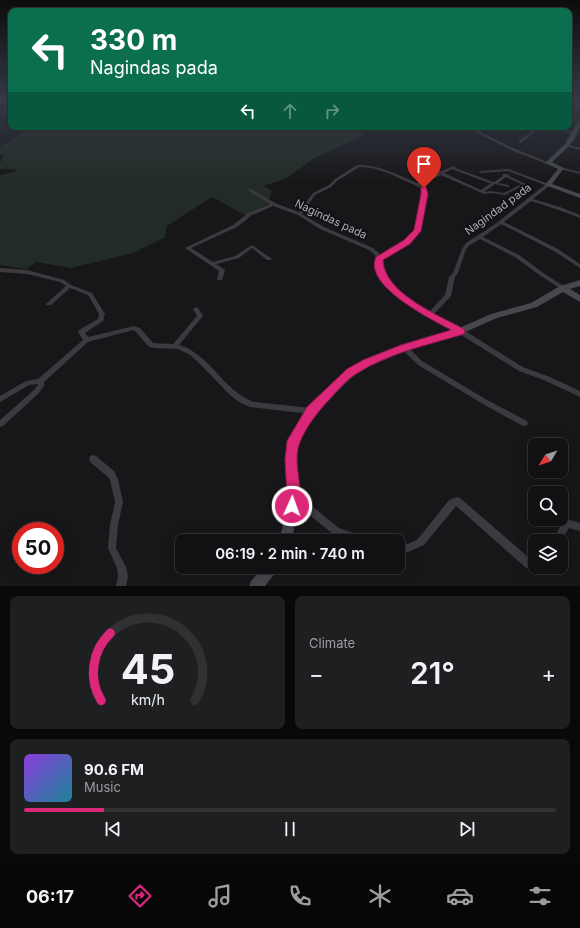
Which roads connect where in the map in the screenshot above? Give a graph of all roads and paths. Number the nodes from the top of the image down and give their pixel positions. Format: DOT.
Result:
graph roads {
  1 [pos="577,127"];
  2 [pos="472,130"];
  3 [pos="535,130"];
  4 [pos="561,130"];
  5 [pos="574,133"];
  6 [pos="520,142"];
  7 [pos="567,145"];
  8 [pos="580,149"];
  9 [pos="548,163"];
  10 [pos="562,168"];
  11 [pos="494,171"];
  12 [pos="481,172"];
  13 [pos="580,173"];
  14 [pos="440,174"];
  15 [pos="502,174"];
  16 [pos="484,179"];
  17 [pos="495,182"];
  18 [pos="417,185"];
  19 [pos="548,185"];
  20 [pos="250,190"];
  21 [pos="481,192"];
  22 [pos="497,193"];
  23 [pos="580,196"];
  24 [pos="530,199"];
  25 [pos="273,204"];
  26 [pos="300,214"];
  27 [pos="580,217"];
  28 [pos="501,222"];
  29 [pos="480,237"];
  30 [pos="269,259"];
  31 [pos="379,259"];
  32 [pos="212,264"];
  33 [pos="580,266"];
  34 [pos="0,270"];
  35 [pos="220,279"];
  36 [pos="580,283"];
  37 [pos="68,286"];
  38 [pos="563,288"];
  39 [pos="580,299"];
  40 [pos="49,304"];
  41 [pos="196,309"];
  42 [pos="431,314"];
  43 [pos="460,331"];
  44 [pos="86,340"];
  45 [pos="175,346"];
  46 [pos="405,348"];
  47 [pos="40,381"];
  48 [pos="580,394"];
  49 [pos="0,399"];
  50 [pos="311,411"];
  51 [pos="524,423"];
  52 [pos="0,424"];
  53 [pos="93,458"];
  54 [pos="294,496"];
  55 [pos="580,527"];
  56 [pos="287,534"];
  57 [pos="346,534"];
  58 [pos="560,534"];
  59 [pos="405,548"];
  60 [pos="528,564"];
  61 [pos="266,574"];
  62 [pos="121,586"];
  63 [pos="256,586"];
  1 -- 5 [label="main road"];
  2 -- 9 [label="street"];
  3 -- 6 [label="street"];
  4 -- 5 [label="street"];
  5 -- 7 [label="main road"];
  7 -- 8 [label="street"];
  7 -- 9 [label="main road"];
  9 -- 10 [label="main road"];
  10 -- 13 [label="street"];
  10 -- 19 [label="main road"];
  11 -- 12 [label="street"];
  11 -- 15 [label="street"];
  11 -- 16 [label="street"];
  14 -- 16 [label="street"];
  14 -- 18 [label="street"];
  14 -- 21 [label="street"];
  15 -- 17 [label="street"];
  15 -- 19 [label="street"];
  15 -- 22 [label="street"];
  16 -- 17 [label="street"];
  17 -- 21 [label="street"];
  17 -- 22 [label="street"];
  18 -- 26 [label="street"];
  18 -- 31 [label="street"];
  19 -- 23 [label="main road"];
  19 -- 24 [label="street, Nagindad pada"];
  20 -- 25 [label="street, Nagindas pada"];
  21 -- 22 [label="street"];
  24 -- 27 [label="street"];
  24 -- 28 [label="street, Nagindad pada"];
  25 -- 26 [label="street, Nagindas pada"];
  25 -- 32 [label="street"];
  26 -- 31 [label="street, Nagindas pada"];
  28 -- 29 [label="street, Nagindad pada"];
  28 -- 33 [label="street"];
  29 -- 38 [label="street"];
  29 -- 42 [label="street, Nagindad pada"];
  30 -- 32 [label="street"];
  31 -- 42 [label="street"];
  32 -- 35 [label="street"];
  34 -- 37 [label="street"];
  36 -- 38 [label="main road"];
  37 -- 40 [label="street"];
  37 -- 44 [label="street"];
  38 -- 39 [label="main road"];
  38 -- 43 [label="main road"];
  41 -- 45 [label="street"];
  42 -- 43 [label="street"];
  43 -- 46 [label="main road"];
  43 -- 48 [label="street"];
  44 -- 45 [label="street"];
  44 -- 47 [label="street"];
  45 -- 50 [label="street"];
  46 -- 50 [label="main road"];
  46 -- 51 [label="street"];
  47 -- 49 [label="street"];
  47 -- 52 [label="street"];
  50 -- 54 [label="main road"];
  53 -- 62 [label="street"];
  54 -- 56 [label="main road"];
  54 -- 57 [label="street"];
  55 -- 58 [label="street"];
  59 -- 60 [label="street"];
  61 -- 63 [label="main road"];
}
